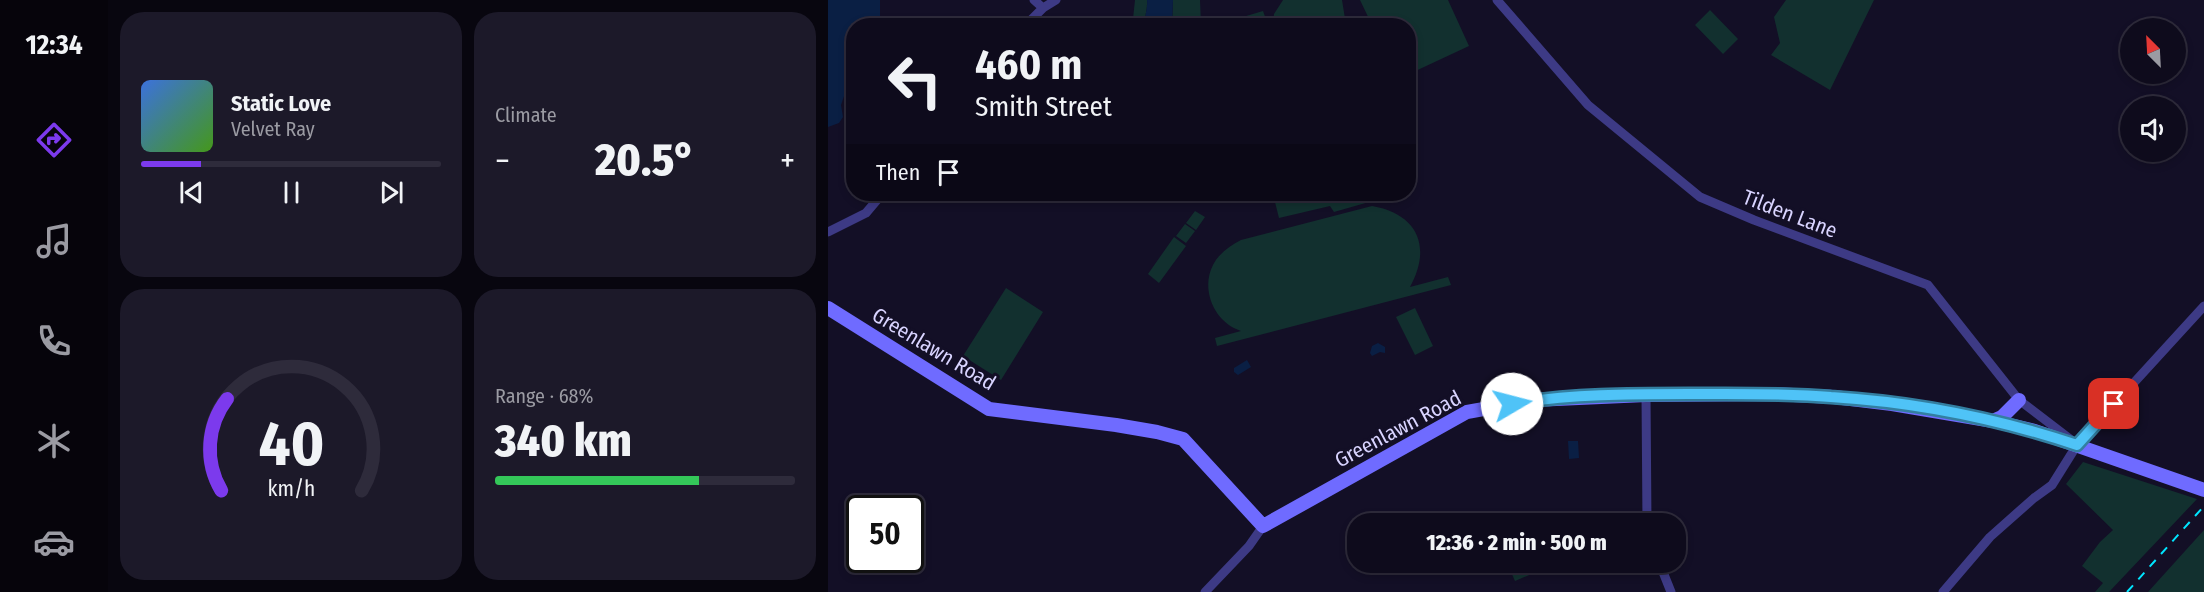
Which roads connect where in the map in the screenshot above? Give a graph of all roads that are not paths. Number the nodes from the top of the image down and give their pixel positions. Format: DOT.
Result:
graph roads {
  1 [pos="1034,0"];
  2 [pos="1056,0"];
  3 [pos="1497,0"];
  4 [pos="1043,8"];
  5 [pos="1033,18"];
  6 [pos="876,201"];
  7 [pos="828,232"];
  8 [pos="2204,306"];
  9 [pos="828,308"];
  10 [pos="1646,395"];
  11 [pos="2019,400"];
  12 [pos="1993,421"];
  13 [pos="2077,445"];
  14 [pos="2202,487"];
  15 [pos="1647,513"];
  16 [pos="1263,526"];
  17 [pos="1663,573"];
  18 [pos="1205,592"];
  19 [pos="1671,592"];
  20 [pos="1943,592"];
  1 -- 4 [label="street"];
  2 -- 4 [label="street"];
  3 -- 11 [label="street, Tilden Lane"];
  4 -- 5 [label="street"];
  6 -- 7 [label="street"];
  8 -- 13 [label="street"];
  9 -- 16 [label="main road, Greenlawn Road"];
  10 -- 12 [label="main road, Greenlawn Road"];
  10 -- 15 [label="street"];
  10 -- 16 [label="main road, Greenlawn Road"];
  11 -- 12 [label="main road"];
  11 -- 13 [label="street, Tilden Lane"];
  12 -- 13 [label="main road, Greenlawn Road"];
  13 -- 14 [label="main road, Greenlawn Road"];
  13 -- 20 [label="street"];
  16 -- 18 [label="street"];
  17 -- 19 [label="street"];
}
